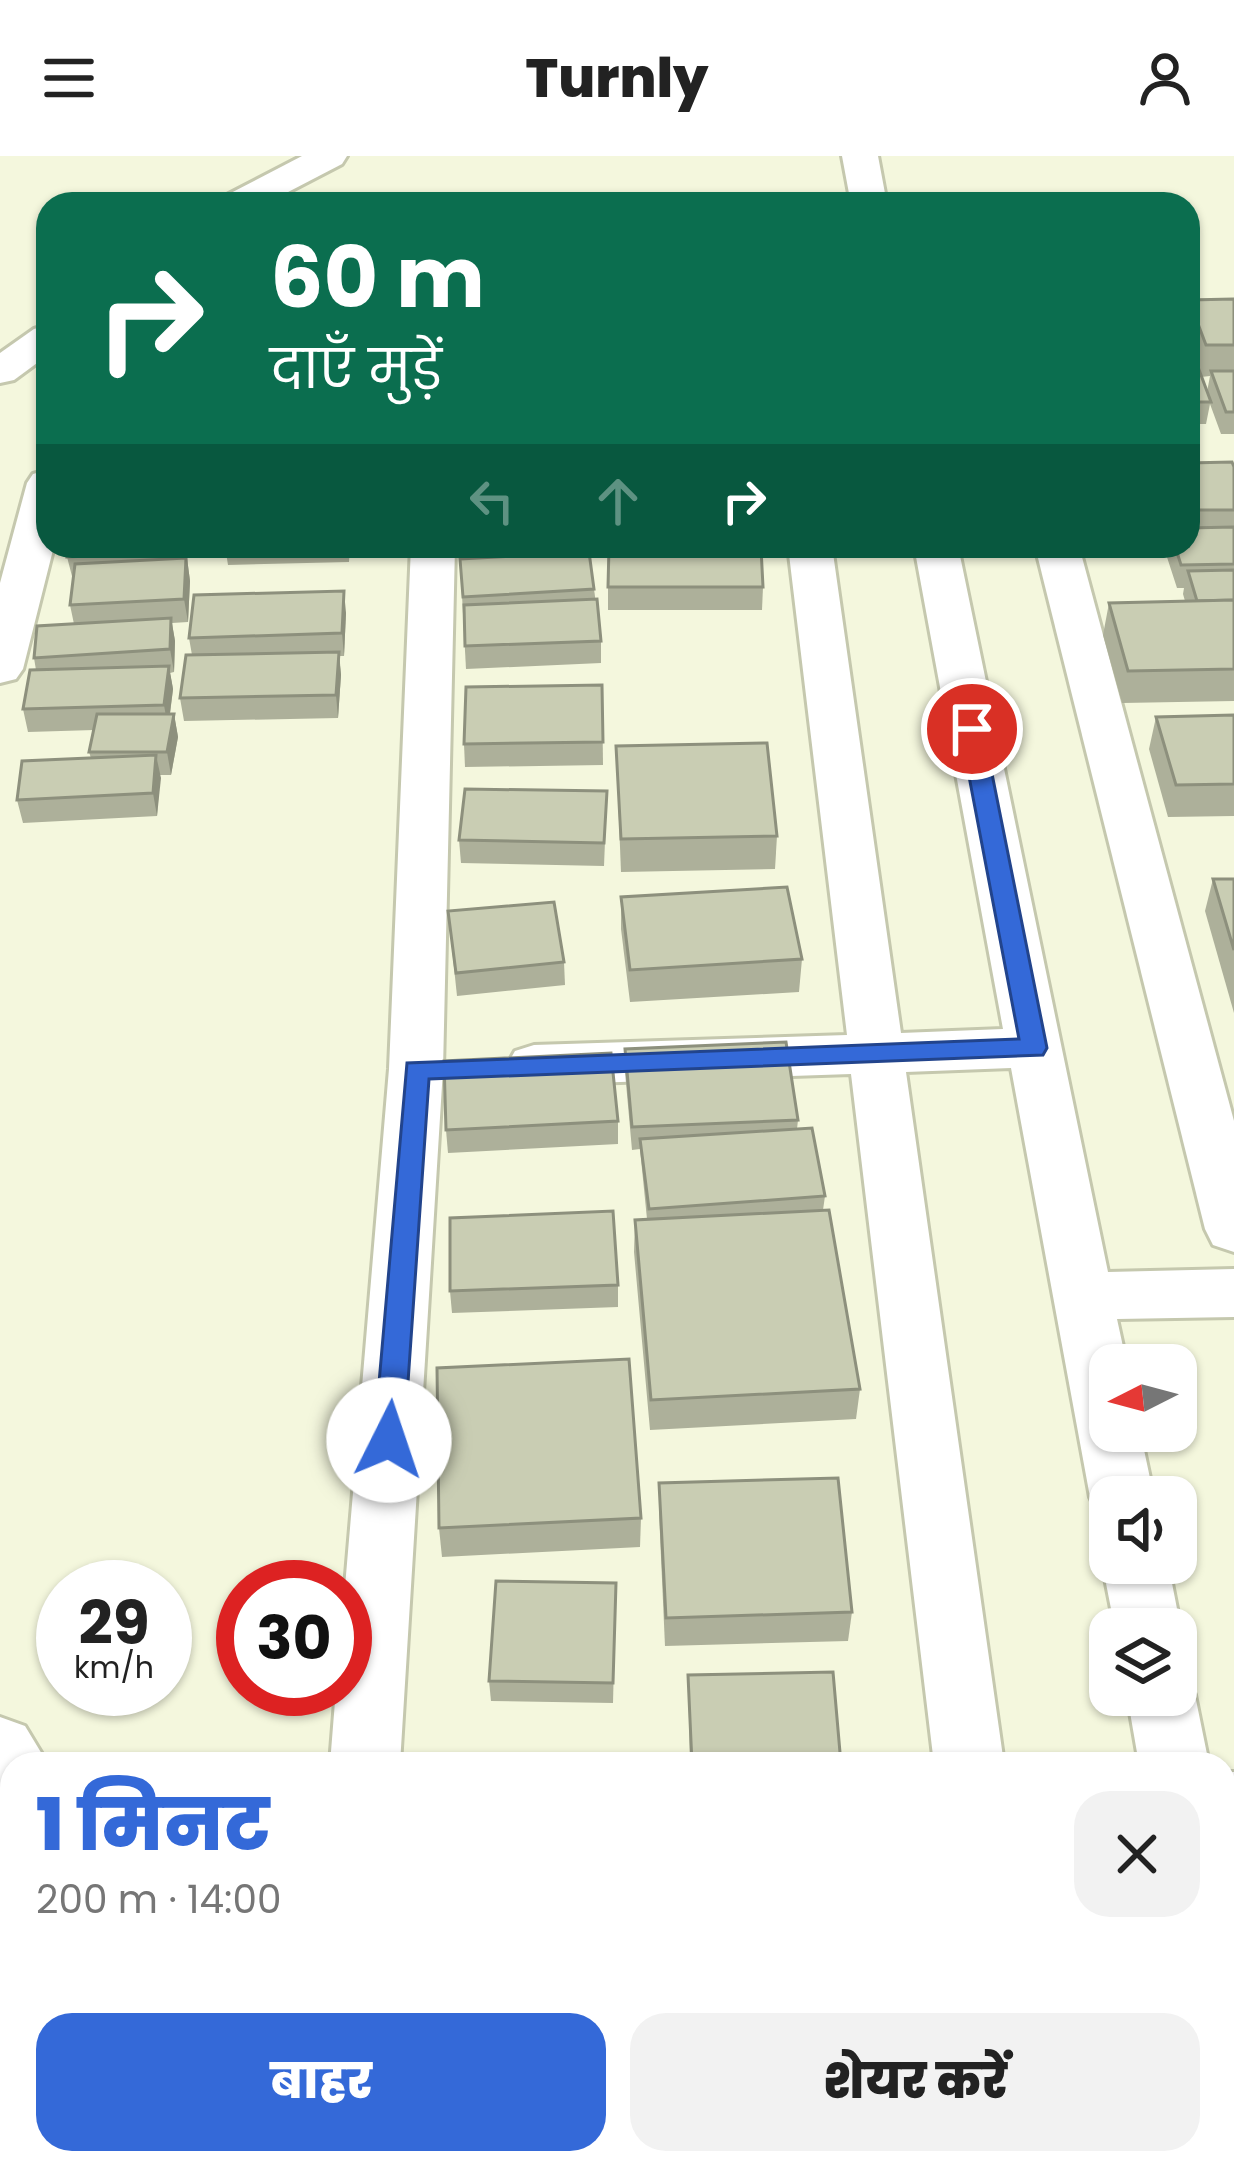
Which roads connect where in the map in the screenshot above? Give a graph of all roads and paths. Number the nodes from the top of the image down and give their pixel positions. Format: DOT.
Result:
graph roads {
  1 [pos="328,156"];
  2 [pos="860,156"];
  3 [pos="260,192"];
  4 [pos="867,192"];
  5 [pos="36,346"];
  6 [pos="0,370"];
  7 [pos="36,530"];
  8 [pos="434,558"];
  9 [pos="812,558"];
  10 [pos="938,558"];
  11 [pos="1060,558"];
  12 [pos="0,669"];
  13 [pos="1034,1048"];
  14 [pos="876,1051"];
  15 [pos="454,1068"];
  16 [pos="1234,1229"];
  17 [pos="1234,1293"];
  18 [pos="1083,1296"];
  19 [pos="1118,1476"];
  20 [pos="1165,1716"];
  21 [pos="367,1752"];
  22 [pos="968,1752"];
  23 [pos="1172,1752"];
  1 -- 3 [label="street"];
  2 -- 4 [label="street"];
  5 -- 6 [label="street"];
  7 -- 12 [label="street"];
  8 -- 15 [label="street"];
  9 -- 14 [label="street"];
  10 -- 13 [label="street"];
  11 -- 16 [label="street"];
  13 -- 14 [label="street"];
  13 -- 18 [label="street"];
  14 -- 15 [label="street"];
  14 -- 22 [label="street"];
  15 -- 21 [label="street"];
  17 -- 18 [label="street"];
  18 -- 19 [label="street"];
  20 -- 23 [label="street"];
}
